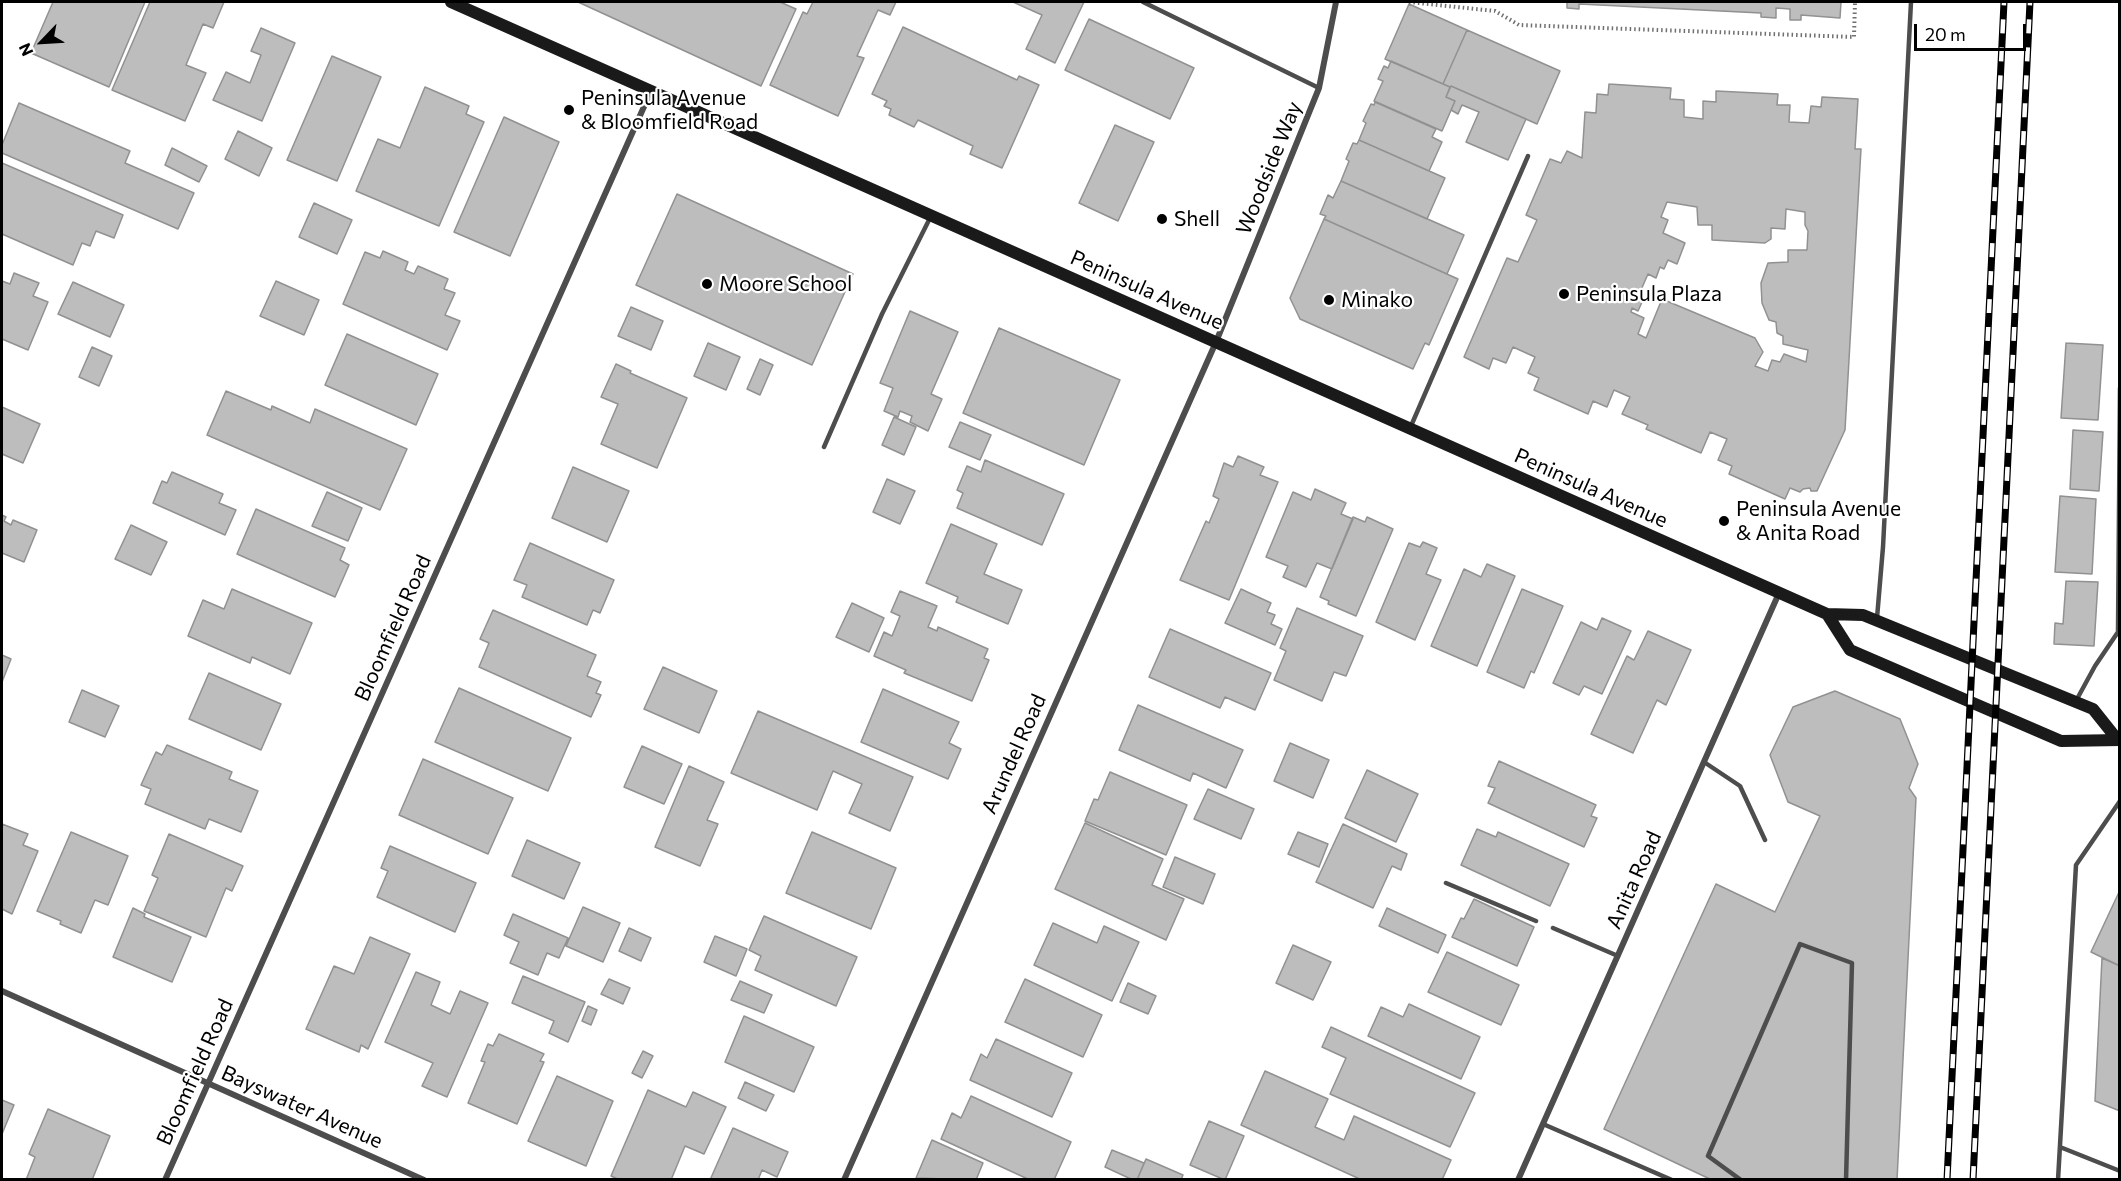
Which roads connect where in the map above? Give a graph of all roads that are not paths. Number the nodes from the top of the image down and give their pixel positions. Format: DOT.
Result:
graph roads {
  1 [pos="451,2"];
  2 [pos="1143,2"];
  3 [pos="1335,2"];
  4 [pos="1911,2"];
  5 [pos="1319,88"];
  6 [pos="651,90"];
  7 [pos="1528,156"];
  8 [pos="931,215"];
  9 [pos="1216,342"];
  10 [pos="2120,388"];
  11 [pos="1410,429"];
  12 [pos="824,447"];
  13 [pos="1779,593"];
  14 [pos="1827,614"];
  15 [pos="1877,621"];
  16 [pos="2075,702"];
  17 [pos="2118,740"];
  18 [pos="1704,762"];
  19 [pos="2120,801"];
  20 [pos="1765,840"];
  21 [pos="1446,883"];
  22 [pos="1536,921"];
  23 [pos="1553,928"];
  24 [pos="1618,956"];
  25 [pos="2,991"];
  26 [pos="207,1083"];
  27 [pos="1543,1124"];
  28 [pos="2060,1147"];
  29 [pos="2120,1171"];
  30 [pos="165,1179"];
  31 [pos="424,1179"];
  32 [pos="844,1179"];
  33 [pos="1518,1179"];
  34 [pos="1672,1179"];
  35 [pos="1741,1179"];
  36 [pos="1845,1179"];
  37 [pos="2058,1179"];
  1 -- 6 [label="main road, Peninsula Avenue"];
  2 -- 5 [label="lane"];
  3 -- 5 [label="street, Woodside Way"];
  4 -- 15 [label="lane"];
  5 -- 9 [label="street, Woodside Way"];
  6 -- 8 [label="main road, Peninsula Avenue"];
  6 -- 26 [label="street, Bloomfield Road"];
  7 -- 11 [label="lane"];
  8 -- 9 [label="main road, Peninsula Avenue"];
  8 -- 12 [label="lane"];
  9 -- 11 [label="main road, Peninsula Avenue"];
  9 -- 32 [label="street, Arundel Road"];
  10 -- 16 [label="lane"];
  11 -- 13 [label="main road, Peninsula Avenue"];
  13 -- 14 [label="main road, Peninsula Avenue"];
  13 -- 18 [label="street, Anita Road"];
  14 -- 15 [label="main road, Peninsula Avenue"];
  14 -- 17 [label="main road, Peninsula Avenue"];
  15 -- 16 [label="main road, Peninsula Avenue"];
  16 -- 17 [label="main road, Peninsula Avenue"];
  18 -- 20 [label="lane"];
  18 -- 24 [label="street, Anita Road"];
  19 -- 28 [label="lane"];
  21 -- 22 [label="lane"];
  23 -- 24 [label="lane"];
  24 -- 27 [label="street, Anita Road"];
  25 -- 26 [label="street, Bayswater Avenue"];
  26 -- 30 [label="street, Bloomfield Road"];
  26 -- 31 [label="street, Bayswater Avenue"];
  27 -- 33 [label="street, Anita Road"];
  27 -- 34 [label="lane"];
  28 -- 29 [label="lane"];
  28 -- 37 [label="lane"];
  35 -- 36 [label="lane"];
}
